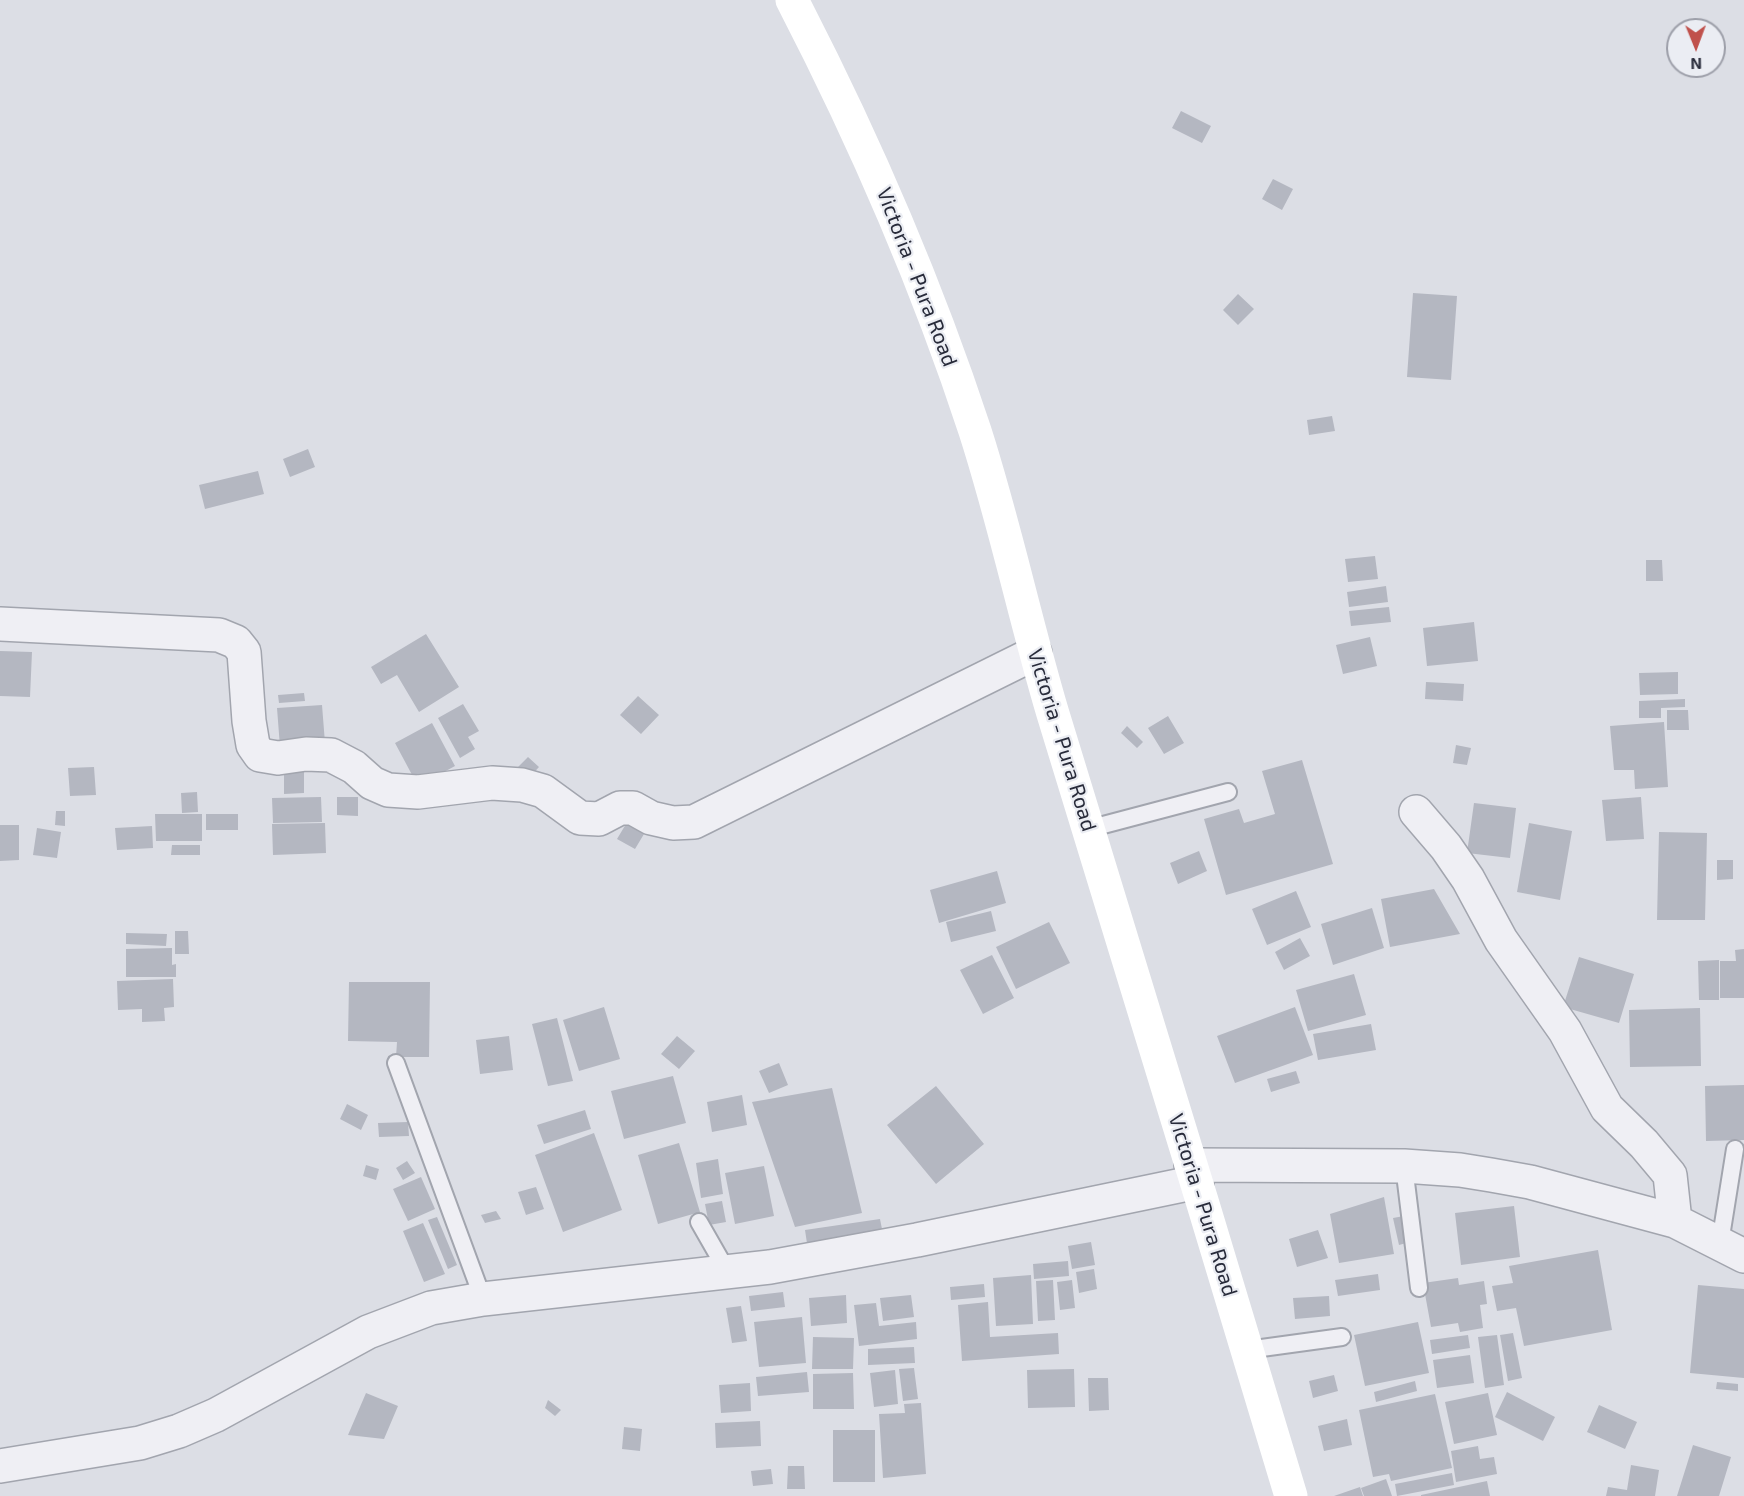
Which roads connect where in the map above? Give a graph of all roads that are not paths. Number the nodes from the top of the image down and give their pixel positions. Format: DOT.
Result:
graph roads {
  1 [pos="792,0"];
  2 [pos="0,624"];
  3 [pos="1035,653"];
  4 [pos="1228,792"];
  5 [pos="1416,812"];
  6 [pos="1088,829"];
  7 [pos="396,1063"];
  8 [pos="1735,1149"];
  9 [pos="1404,1166"];
  10 [pos="1194,1174"];
  11 [pos="1675,1221"];
  12 [pos="699,1222"];
  13 [pos="1732,1250"];
  14 [pos="727,1271"];
  15 [pos="1419,1288"];
  16 [pos="483,1299"];
  17 [pos="1342,1337"];
  18 [pos="1247,1350"];
  19 [pos="0,1466"];
  20 [pos="1291,1496"];
  1 -- 3 [label="main road, Victoria - Pura Road"];
  2 -- 3 [label="street"];
  3 -- 6 [label="main road, Victoria - Pura Road"];
  4 -- 6 [label="lane"];
  5 -- 11 [label="street"];
  6 -- 10 [label="main road, Victoria - Pura Road"];
  7 -- 16 [label="lane"];
  8 -- 13 [label="lane"];
  9 -- 10 [label="street"];
  9 -- 11 [label="street"];
  9 -- 15 [label="lane"];
  10 -- 14 [label="street"];
  10 -- 18 [label="main road, Victoria - Pura Road"];
  11 -- 13 [label="street"];
  12 -- 14 [label="lane"];
  14 -- 16 [label="street"];
  16 -- 19 [label="street"];
  17 -- 18 [label="lane"];
  18 -- 20 [label="main road, Victoria - Pura Road"];
}
